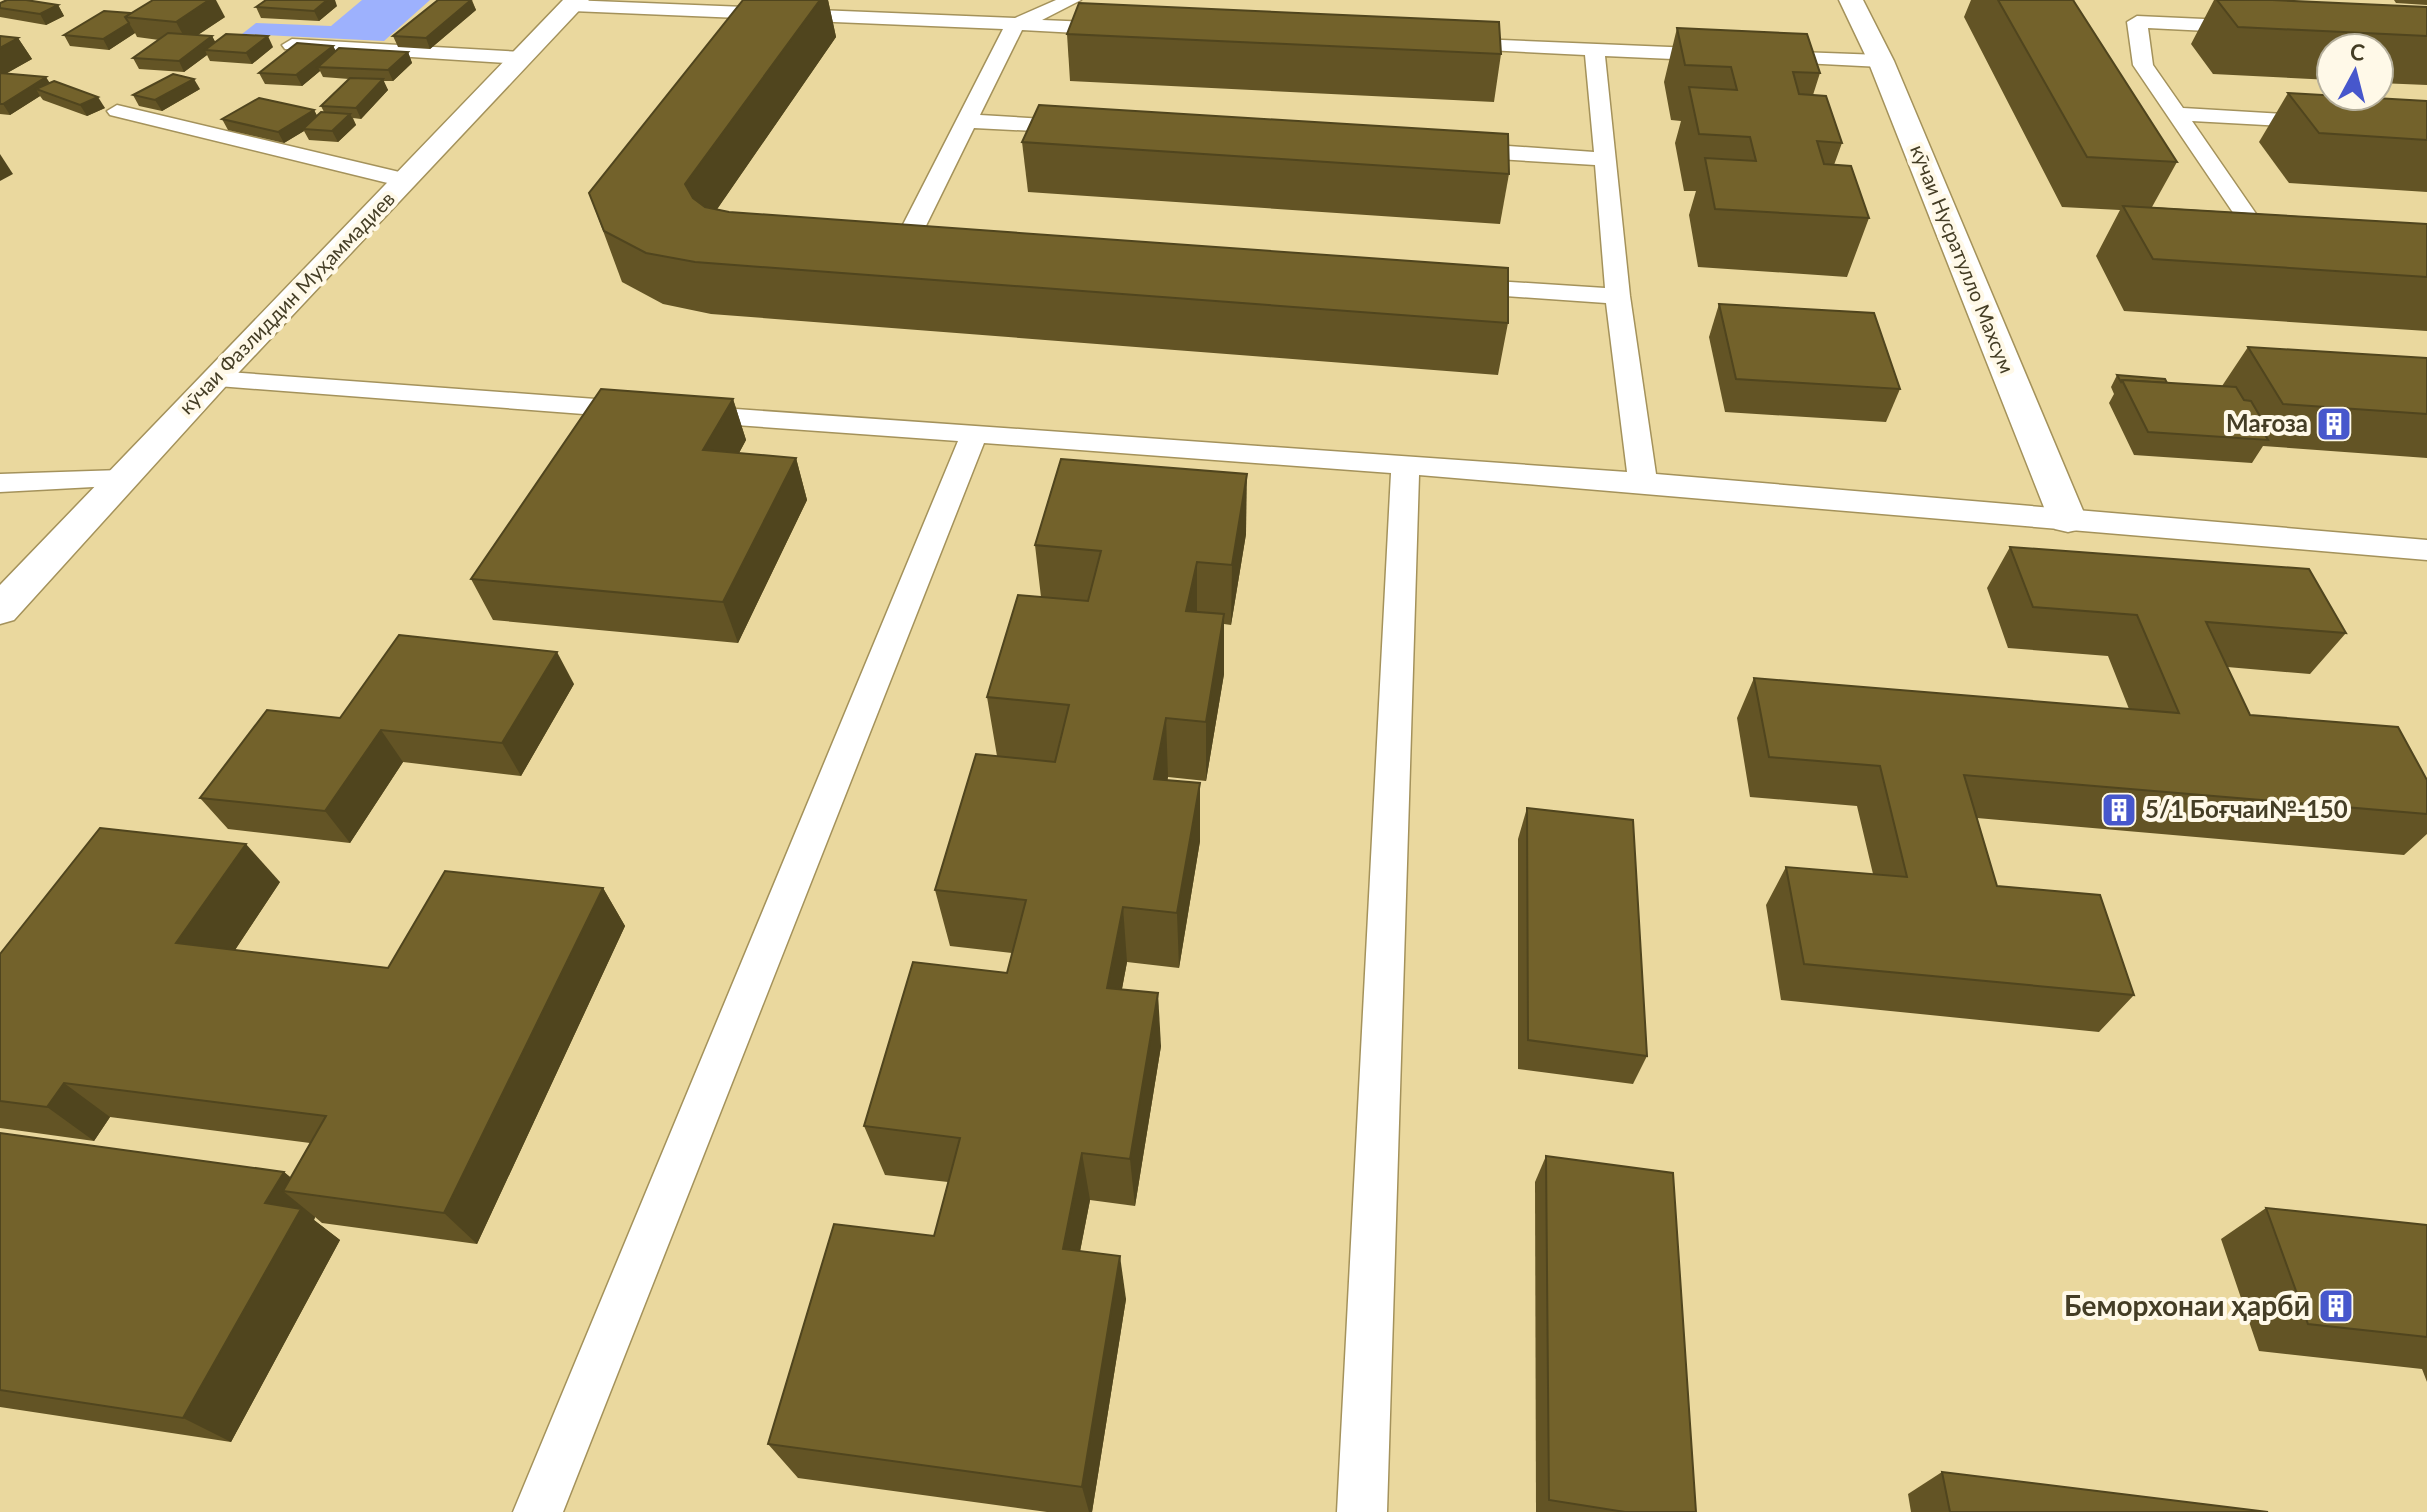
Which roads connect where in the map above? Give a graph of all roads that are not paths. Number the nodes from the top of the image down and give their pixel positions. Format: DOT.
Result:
graph roads {
  1 [pos="1072,0"];
  2 [pos="1851,0"];
  3 [pos="2170,0"];
  4 [pos="575,3"];
  5 [pos="2137,22"];
  6 [pos="1015,24"];
  7 [pos="2274,29"];
  8 [pos="1140,30"];
  9 [pos="1438,43"];
  10 [pos="292,45"];
  11 [pos="1595,51"];
  12 [pos="522,58"];
  13 [pos="1881,61"];
  14 [pos="117,111"];
  15 [pos="2174,114"];
  16 [pos="969,121"];
  17 [pos="2332,123"];
  18 [pos="1095,128"];
  19 [pos="1437,148"];
  20 [pos="1606,159"];
  21 [pos="404,180"];
  22 [pos="2292,242"];
  23 [pos="950,252"];
  24 [pos="1443,285"];
  25 [pos="1618,296"];
  26 [pos="214,379"];
  27 [pos="974,435"];
  28 [pos="1405,465"];
  29 [pos="121,479"];
  30 [pos="1643,482"];
  31 [pos="0,483"];
  32 [pos="2068,520"];
  33 [pos="2427,550"];
  34 [pos="0,610"];
  35 [pos="538,1512"];
  36 [pos="1362,1512"];
  1 -- 6 [label="lane"];
  2 -- 13 [label="street, кӯчаи Нусратулло Махсум"];
  3 -- 5 [label="lane"];
  4 -- 6 [label="lane"];
  4 -- 12 [label="street, кӯчаи Фазлиддин Муҳаммадиев"];
  5 -- 7 [label="lane"];
  5 -- 15 [label="lane"];
  6 -- 8 [label="lane"];
  6 -- 16 [label="lane"];
  9 -- 11 [label="lane"];
  10 -- 12 [label="lane"];
  11 -- 13 [label="lane"];
  11 -- 20 [label="lane"];
  12 -- 21 [label="street, кӯчаи Фазлиддин Муҳаммадиев"];
  13 -- 32 [label="street, кӯчаи Нусратулло Махсум"];
  14 -- 21 [label="lane"];
  15 -- 17 [label="lane"];
  15 -- 22 [label="lane"];
  16 -- 18 [label="lane"];
  16 -- 23 [label="lane"];
  19 -- 20 [label="lane"];
  20 -- 25 [label="lane"];
  21 -- 26 [label="street, кӯчаи Фазлиддин Муҳаммадиев"];
  24 -- 25 [label="lane"];
  25 -- 30 [label="lane"];
  26 -- 27 [label="lane"];
  26 -- 29 [label="street, кӯчаи Фазлиддин Муҳаммадиев"];
  27 -- 28 [label="lane"];
  27 -- 35 [label="lane"];
  28 -- 30 [label="lane"];
  28 -- 36 [label="lane"];
  29 -- 31 [label="lane"];
  29 -- 34 [label="street, кӯчаи Фазлиддин Муҳаммадиев"];
  30 -- 32 [label="lane"];
  32 -- 33 [label="lane"];
}
